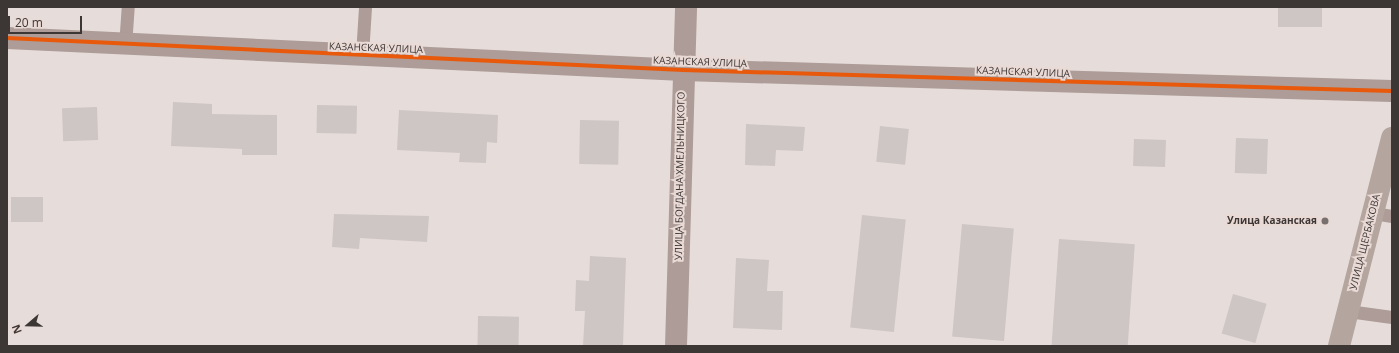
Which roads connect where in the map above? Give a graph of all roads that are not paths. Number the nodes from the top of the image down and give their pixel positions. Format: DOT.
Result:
graph roads {
  1 [pos="128,7"];
  2 [pos="365,7"];
  3 [pos="686,7"];
  4 [pos="7,38"];
  5 [pos="125,46"];
  6 [pos="362,55"];
  7 [pos="683,70"];
  8 [pos="1392,91"];
  9 [pos="1392,138"];
  10 [pos="1382,215"];
  11 [pos="1348,311"];
  12 [pos="1392,317"];
  13 [pos="676,346"];
  14 [pos="1339,346"];
  1 -- 5 [label="lane"];
  2 -- 6 [label="lane"];
  3 -- 7 [label="street, УЛИЦА БОГДАНА ХМЕЛЬНИЦКОГО"];
  4 -- 5 [label="street, КАЗАНСКАЯ УЛИЦА"];
  5 -- 6 [label="street, КАЗАНСКАЯ УЛИЦА"];
  6 -- 7 [label="street, КАЗАНСКАЯ УЛИЦА"];
  7 -- 8 [label="street, КАЗАНСКАЯ УЛИЦА"];
  7 -- 13 [label="street, УЛИЦА БОГДАНА ХМЕЛЬНИЦКОГО"];
  9 -- 10 [label="main road, УЛИЦА ЩЕРБАКОВА"];
  10 -- 11 [label="main road, УЛИЦА ЩЕРБАКОВА"];
  11 -- 12 [label="lane"];
  11 -- 14 [label="main road, УЛИЦА ЩЕРБАКОВА"];
}
